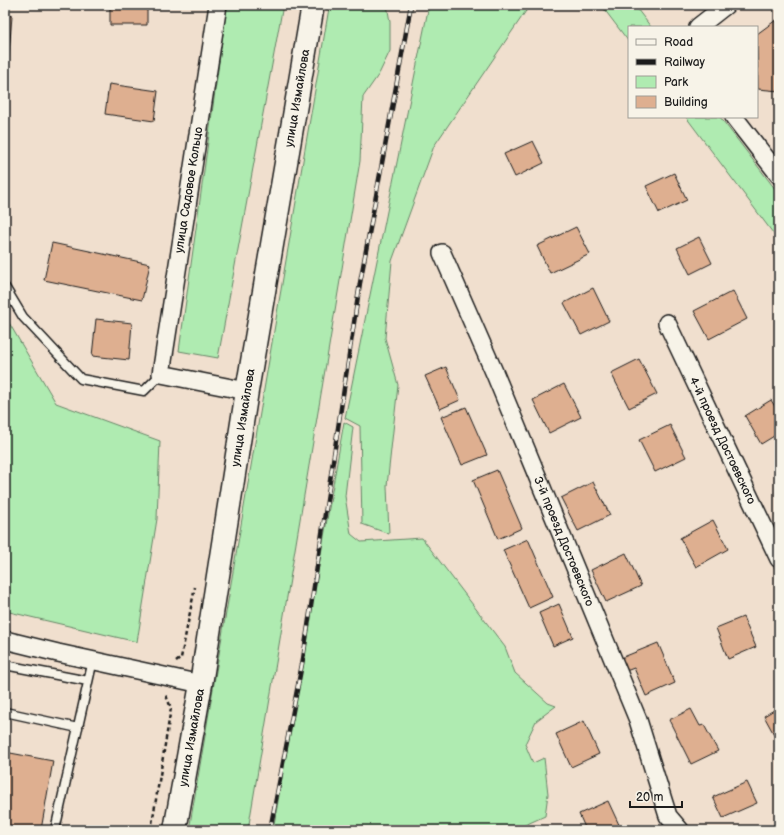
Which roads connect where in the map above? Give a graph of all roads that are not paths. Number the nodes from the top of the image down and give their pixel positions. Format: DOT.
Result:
graph roads {
  1 [pos="218,5"];
  2 [pos="313,5"];
  3 [pos="726,5"];
  4 [pos="699,26"];
  5 [pos="735,118"];
  6 [pos="779,175"];
  7 [pos="442,253"];
  8 [pos="5,287"];
  9 [pos="667,323"];
  10 [pos="161,374"];
  11 [pos="247,391"];
  12 [pos="779,559"];
  13 [pos="5,640"];
  14 [pos="93,660"];
  15 [pos="5,664"];
  16 [pos="88,681"];
  17 [pos="201,684"];
  18 [pos="5,712"];
  19 [pos="78,728"];
  20 [pos="55,830"];
  21 [pos="175,830"];
  22 [pos="680,830"];
  1 -- 10 [label="street, улица Садовое Кольцо"];
  2 -- 11 [label="main road, улица Измайлова"];
  3 -- 4 [label="street"];
  5 -- 6 [label="street"];
  7 -- 22 [label="street, 3-й проезд Достоевского"];
  8 -- 10 [label="lane"];
  9 -- 12 [label="street, 4-й проезд Достоевского"];
  10 -- 11 [label="street"];
  11 -- 17 [label="main road, улица Измайлова"];
  13 -- 14 [label="street"];
  14 -- 16 [label="lane"];
  14 -- 17 [label="street"];
  15 -- 16 [label="lane"];
  16 -- 19 [label="lane"];
  17 -- 21 [label="main road, улица Измайлова"];
  18 -- 19 [label="lane"];
  19 -- 20 [label="lane"];
}
